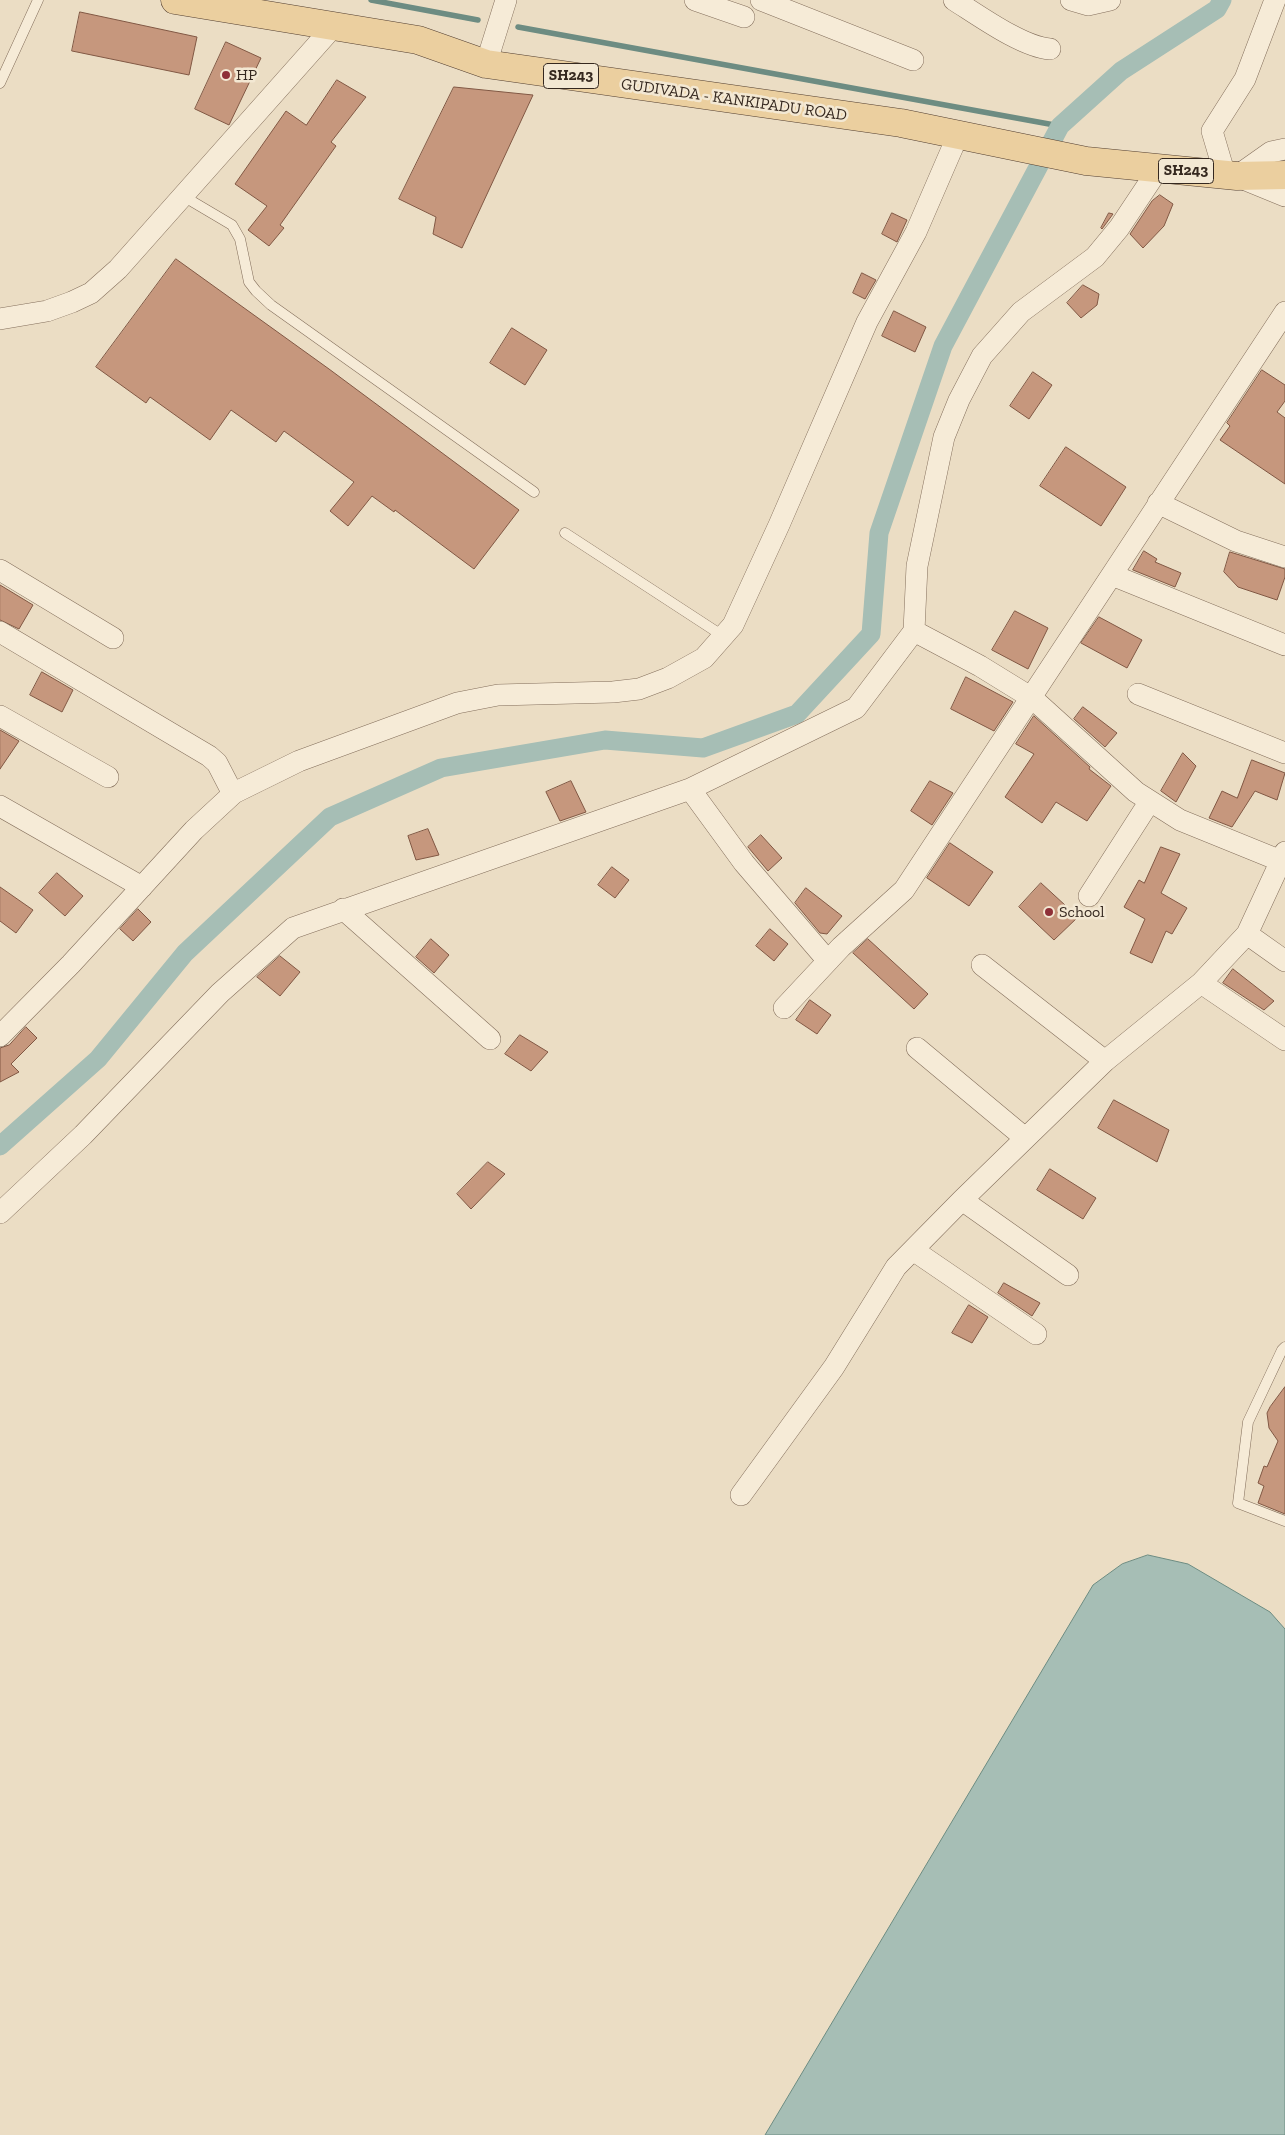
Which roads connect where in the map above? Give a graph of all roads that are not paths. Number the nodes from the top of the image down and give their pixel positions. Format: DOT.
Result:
graph roads {
  1 [pos="38,0"];
  2 [pos="175,0"];
  3 [pos="506,0"];
  4 [pos="695,0"];
  5 [pos="761,0"];
  6 [pos="954,0"];
  7 [pos="1070,0"];
  8 [pos="1110,0"];
  9 [pos="1275,0"];
  10 [pos="744,17"];
  11 [pos="333,27"];
  12 [pos="1050,49"];
  13 [pos="913,60"];
  14 [pos="486,64"];
  15 [pos="0,83"];
  16 [pos="971,137"];
  17 [pos="1285,149"];
  18 [pos="1158,168"];
  19 [pos="1231,175"];
  20 [pos="1285,175"];
  21 [pos="183,196"];
  22 [pos="1285,196"];
  23 [pos="1285,312"];
  24 [pos="0,318"];
  25 [pos="534,492"];
  26 [pos="1158,503"];
  27 [pos="565,534"];
  28 [pos="1285,557"];
  29 [pos="0,570"];
  30 [pos="1112,575"];
  31 [pos="914,631"];
  32 [pos="0,632"];
  33 [pos="723,636"];
  34 [pos="113,638"];
  35 [pos="1285,646"];
  36 [pos="1138,694"];
  37 [pos="1032,698"];
  38 [pos="0,716"];
  39 [pos="1285,752"];
  40 [pos="108,777"];
  41 [pos="690,789"];
  42 [pos="233,794"];
  43 [pos="1150,801"];
  44 [pos="0,806"];
  45 [pos="1283,857"];
  46 [pos="142,887"];
  47 [pos="1089,896"];
  48 [pos="343,909"];
  49 [pos="1247,934"];
  50 [pos="828,960"];
  51 [pos="1285,961"];
  52 [pos="982,966"];
  53 [pos="1202,983"];
  54 [pos="784,1008"];
  55 [pos="0,1036"];
  56 [pos="490,1039"];
  57 [pos="1285,1040"];
  58 [pos="917,1048"];
  59 [pos="1105,1061"];
  60 [pos="1025,1138"];
  61 [pos="962,1200"];
  62 [pos="0,1213"];
  63 [pos="913,1250"];
  64 [pos="1068,1276"];
  65 [pos="1036,1334"];
  66 [pos="1285,1347"];
  67 [pos="741,1495"];
  68 [pos="1285,1521"];
  1 -- 15 [label="lane"];
  2 -- 11 [label="main road, GUDIVADA - KANKIPADU ROAD / SH243"];
  3 -- 14 [label="street"];
  4 -- 10 [label="street"];
  5 -- 13 [label="street"];
  6 -- 12 [label="street"];
  7 -- 8 [label="street"];
  9 -- 19 [label="street"];
  11 -- 14 [label="main road, GUDIVADA - KANKIPADU ROAD / SH243"];
  11 -- 21 [label="street"];
  14 -- 16 [label="main road, GUDIVADA - KANKIPADU ROAD / SH243"];
  16 -- 18 [label="main road, SH243"];
  16 -- 33 [label="street"];
  17 -- 19 [label="street"];
  18 -- 19 [label="main road, SH243"];
  18 -- 31 [label="street"];
  19 -- 20 [label="main road, SH243"];
  19 -- 22 [label="street"];
  21 -- 24 [label="street"];
  21 -- 25 [label="lane"];
  23 -- 26 [label="street"];
  26 -- 28 [label="street"];
  26 -- 30 [label="street"];
  27 -- 33 [label="lane"];
  29 -- 34 [label="street"];
  30 -- 35 [label="street"];
  30 -- 37 [label="street"];
  31 -- 37 [label="street"];
  31 -- 41 [label="street"];
  32 -- 42 [label="street"];
  33 -- 42 [label="street"];
  36 -- 39 [label="street"];
  37 -- 43 [label="street"];
  37 -- 50 [label="street"];
  38 -- 40 [label="street"];
  41 -- 48 [label="street"];
  41 -- 50 [label="street"];
  42 -- 46 [label="street"];
  43 -- 45 [label="street"];
  43 -- 47 [label="street"];
  44 -- 46 [label="street"];
  45 -- 49 [label="street"];
  46 -- 55 [label="street"];
  48 -- 56 [label="street"];
  48 -- 62 [label="street"];
  49 -- 51 [label="street"];
  49 -- 53 [label="street"];
  50 -- 54 [label="street"];
  52 -- 59 [label="street"];
  53 -- 57 [label="street"];
  53 -- 59 [label="street"];
  58 -- 60 [label="street"];
  59 -- 60 [label="street"];
  60 -- 61 [label="street"];
  61 -- 63 [label="street"];
  61 -- 64 [label="street"];
  63 -- 65 [label="street"];
  63 -- 67 [label="street"];
  66 -- 68 [label="lane"];
}
